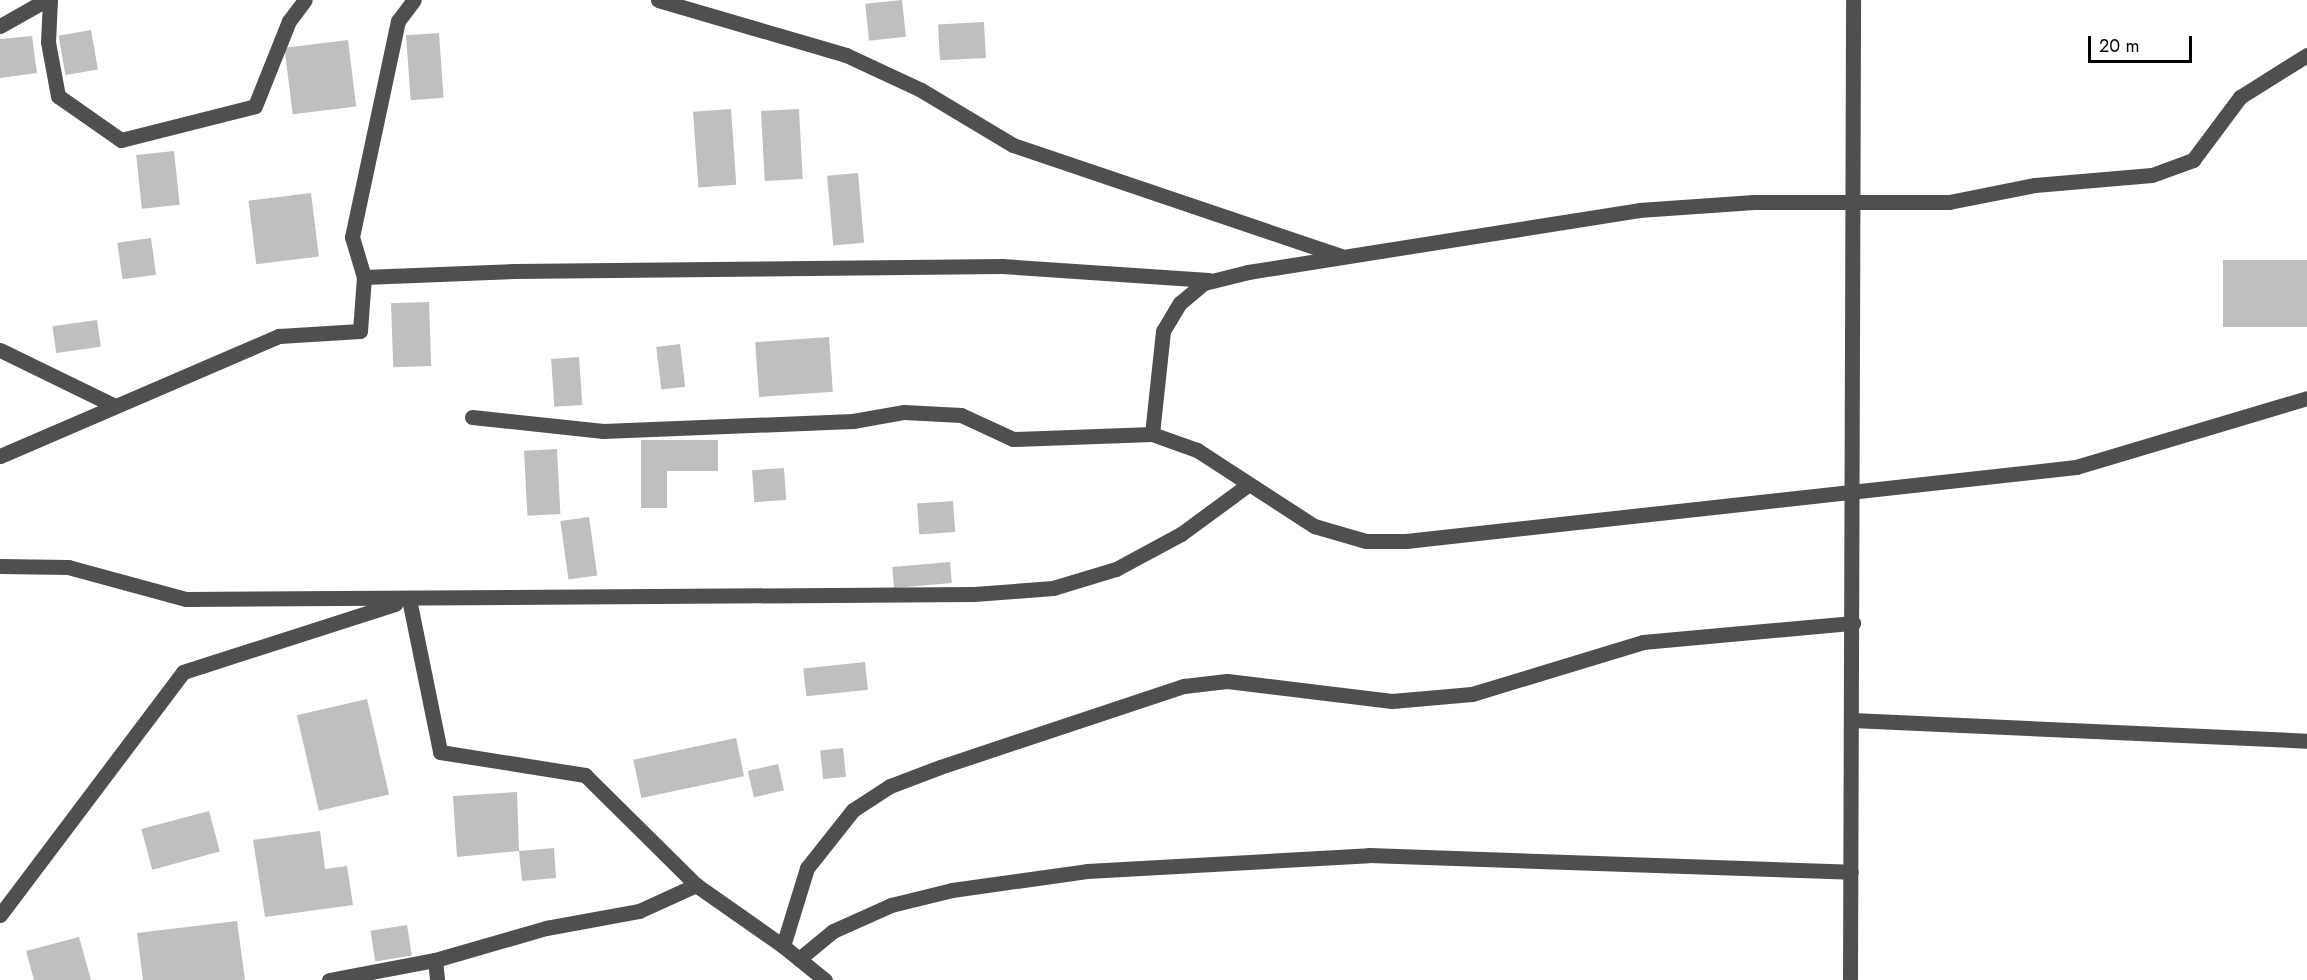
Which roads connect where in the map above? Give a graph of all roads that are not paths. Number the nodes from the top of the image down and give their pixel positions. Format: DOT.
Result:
graph roads {
  1 [pos="48,0"];
  2 [pos="305,0"];
  3 [pos="414,0"];
  4 [pos="658,0"];
  5 [pos="1853,0"];
  6 [pos="0,26"];
  7 [pos="2307,55"];
  8 [pos="1850,202"];
  9 [pos="1344,257"];
  10 [pos="364,277"];
  11 [pos="1213,281"];
  12 [pos="0,350"];
  13 [pos="2307,398"];
  14 [pos="115,406"];
  15 [pos="472,417"];
  16 [pos="1152,434"];
  17 [pos="0,456"];
  18 [pos="1249,484"];
  19 [pos="1853,492"];
  20 [pos="0,566"];
  21 [pos="409,600"];
  22 [pos="1853,623"];
  23 [pos="1852,720"];
  24 [pos="2307,741"];
  25 [pos="1851,872"];
  26 [pos="696,885"];
  27 [pos="0,915"];
  28 [pos="783,945"];
  29 [pos="800,959"];
  30 [pos="435,960"];
  31 [pos="329,980"];
  32 [pos="437,980"];
  33 [pos="825,980"];
  34 [pos="1850,980"];
  1 -- 2 [label="street"];
  1 -- 6 [label="street"];
  3 -- 10 [label="street"];
  4 -- 9 [label="street"];
  5 -- 8 [label="street"];
  7 -- 8 [label="street"];
  8 -- 9 [label="street"];
  8 -- 19 [label="street"];
  9 -- 11 [label="street"];
  10 -- 11 [label="street"];
  10 -- 14 [label="street"];
  11 -- 16 [label="street"];
  12 -- 14 [label="street"];
  13 -- 19 [label="street"];
  14 -- 17 [label="street"];
  15 -- 16 [label="street"];
  16 -- 18 [label="street"];
  18 -- 19 [label="street"];
  18 -- 21 [label="street"];
  19 -- 22 [label="street"];
  20 -- 21 [label="street"];
  21 -- 26 [label="street"];
  21 -- 27 [label="street"];
  22 -- 23 [label="street"];
  22 -- 28 [label="street"];
  23 -- 24 [label="street"];
  23 -- 25 [label="street"];
  25 -- 29 [label="street"];
  25 -- 34 [label="street"];
  26 -- 28 [label="street"];
  26 -- 30 [label="street"];
  28 -- 29 [label="street"];
  29 -- 33 [label="street"];
  30 -- 31 [label="street"];
  30 -- 32 [label="street"];
}
